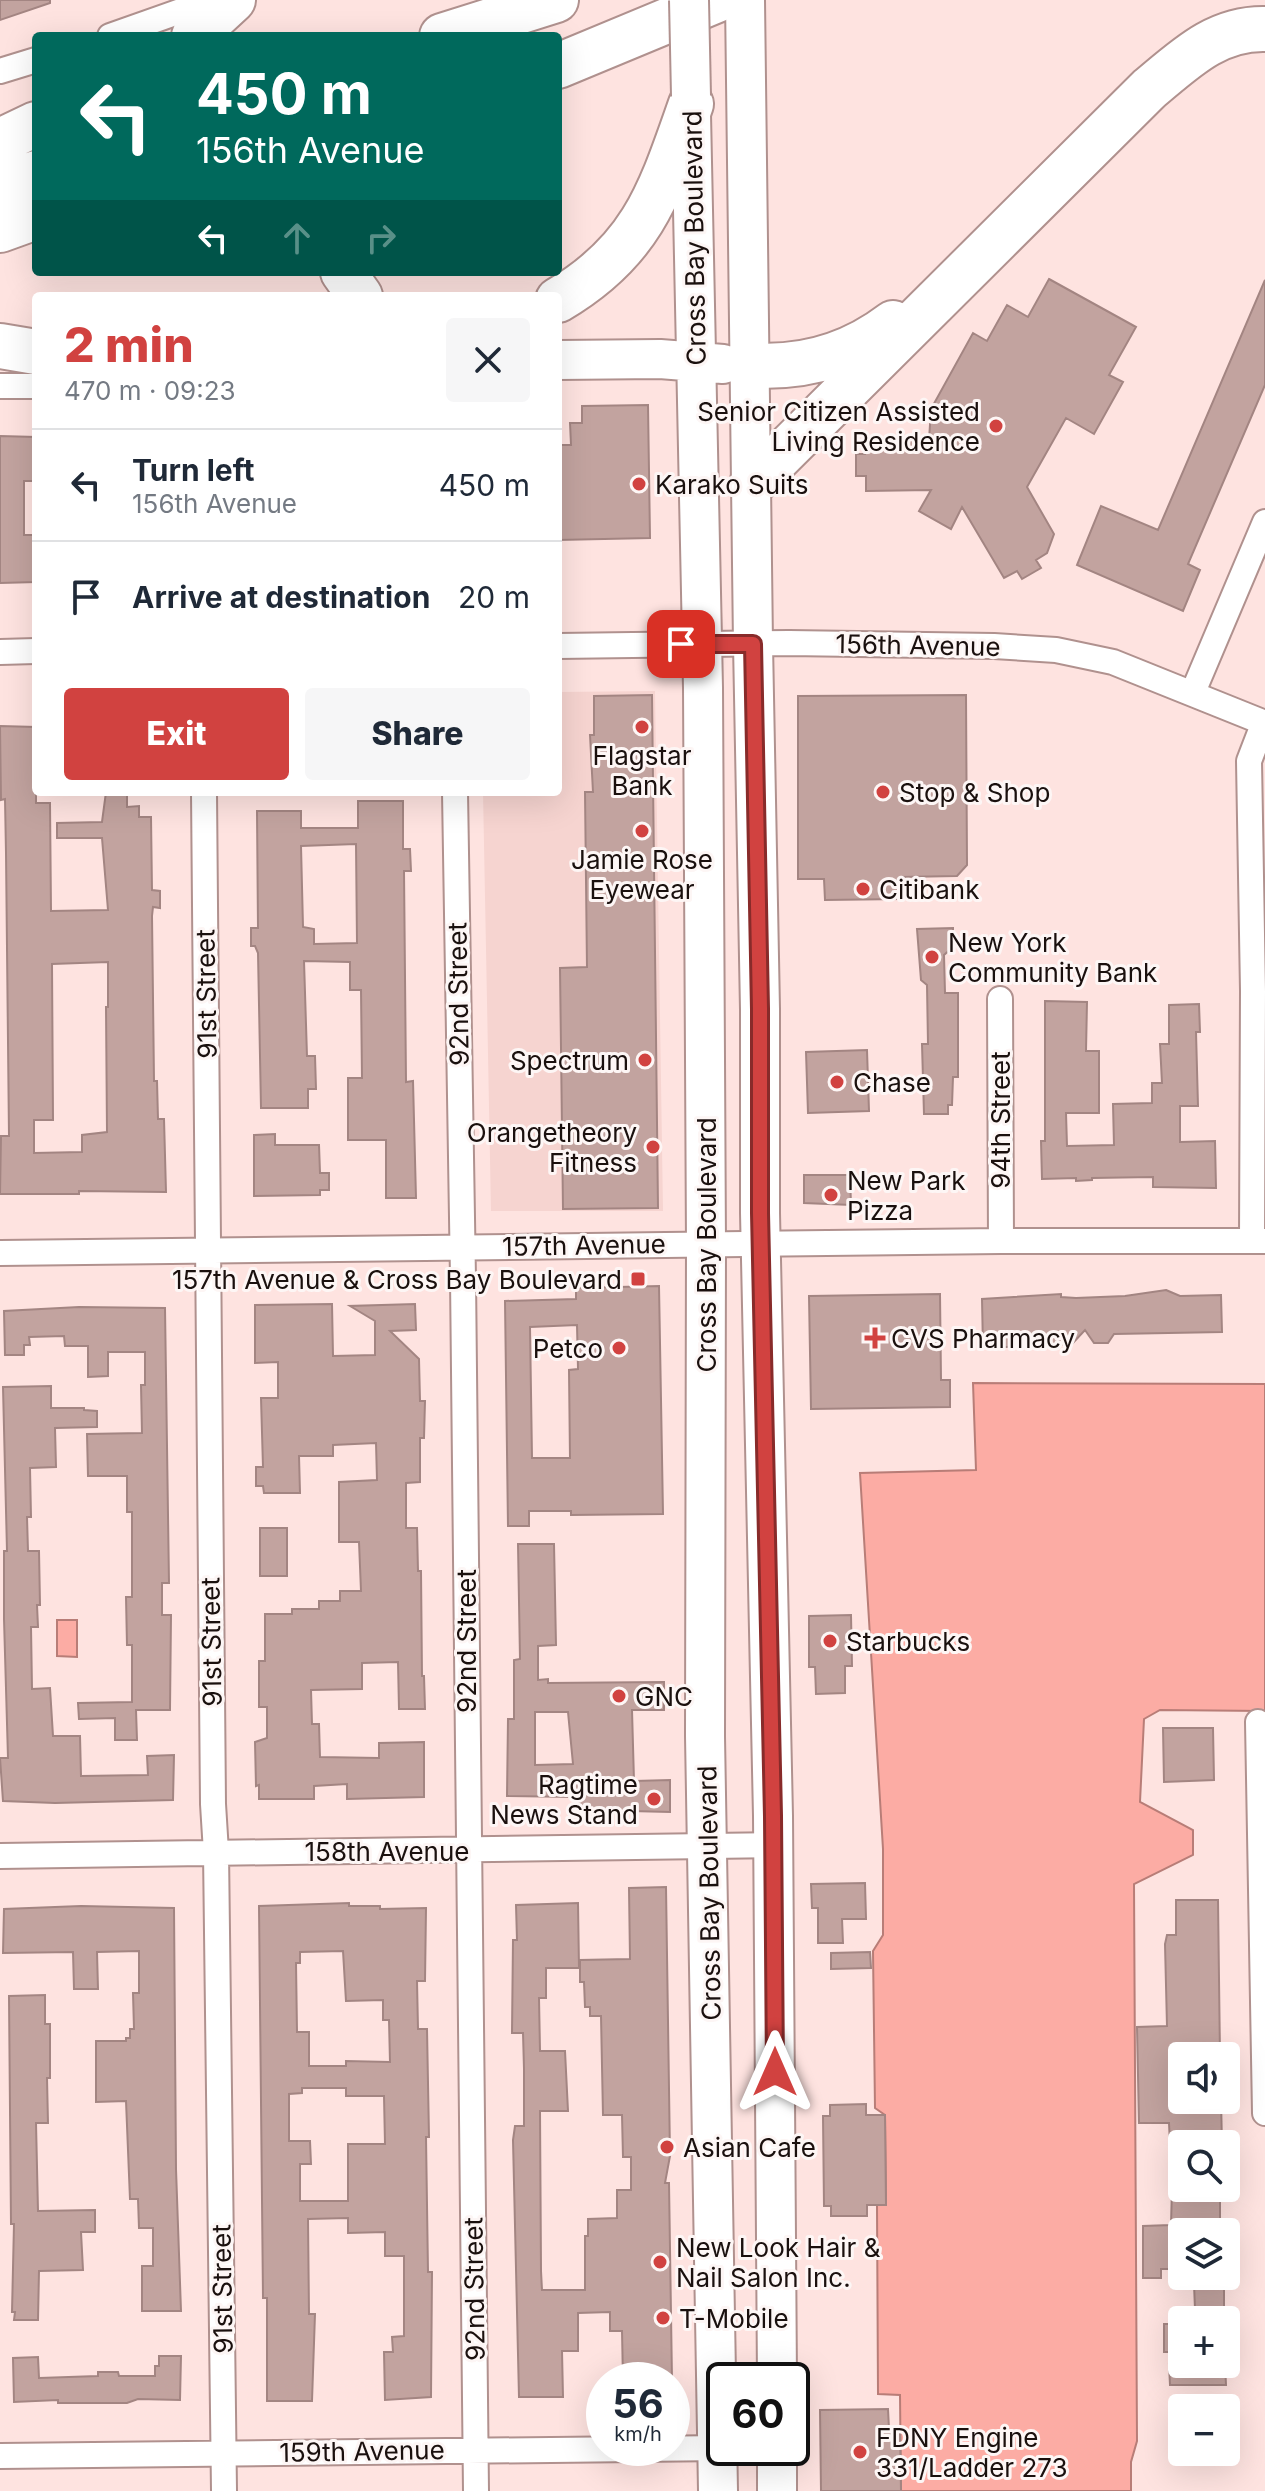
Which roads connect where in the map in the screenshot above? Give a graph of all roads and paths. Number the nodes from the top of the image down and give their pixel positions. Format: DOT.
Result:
graph roads {
  1 [pos="212,0"];
  2 [pos="233,0"];
  3 [pos="556,0"];
  4 [pos="692,0"];
  5 [pos="717,0"];
  6 [pos="745,0"];
  7 [pos="1227,0"];
  8 [pos="1265,29"];
  9 [pos="121,32"];
  10 [pos="198,32"];
  11 [pos="455,32"];
  12 [pos="562,42"];
  13 [pos="32,61"];
  14 [pos="562,64"];
  15 [pos="0,71"];
  16 [pos="1149,89"];
  17 [pos="691,100"];
  18 [pos="32,126"];
  19 [pos="0,141"];
  20 [pos="32,174"];
  21 [pos="0,185"];
  22 [pos="32,218"];
  23 [pos="0,230"];
  24 [pos="969,266"];
  25 [pos="562,297"];
  26 [pos="0,346"];
  27 [pos="32,351"];
  28 [pos="562,360"];
  29 [pos="697,362"];
  30 [pos="750,365"];
  31 [pos="0,386"];
  32 [pos="32,386"];
  33 [pos="752,484"];
  34 [pos="1265,522"];
  35 [pos="701,644"];
  36 [pos="753,644"];
  37 [pos="562,646"];
  38 [pos="32,651"];
  39 [pos="0,652"];
  40 [pos="1193,692"];
  41 [pos="1265,722"];
  42 [pos="204,796"];
  43 [pos="455,796"];
  44 [pos="704,911"];
  45 [pos="1000,999"];
  46 [pos="1001,1241"];
  47 [pos="1259,1241"];
  48 [pos="706,1244"];
  49 [pos="761,1244"];
  50 [pos="462,1247"];
  51 [pos="208,1250"];
  52 [pos="0,1253"];
  53 [pos="1258,1722"];
  54 [pos="1263,1839"];
  55 [pos="708,1845"];
  56 [pos="774,1845"];
  57 [pos="468,1850"];
  58 [pos="216,1852"];
  59 [pos="0,1856"];
  60 [pos="1265,2113"];
  61 [pos="719,2362"];
  62 [pos="777,2362"];
  63 [pos="706,2448"];
  64 [pos="476,2450"];
  65 [pos="224,2453"];
  66 [pos="0,2456"];
  67 [pos="720,2466"];
  68 [pos="777,2466"];
  69 [pos="224,2491"];
  70 [pos="476,2491"];
  71 [pos="718,2491"];
  72 [pos="777,2491"];
  1 -- 9 [label="street"];
  2 -- 10 [label="highway"];
  3 -- 11 [label="highway"];
  4 -- 12 [label="highway"];
  4 -- 17 [label="main road, Cross Bay Boulevard, bridge"];
  5 -- 14 [label="highway"];
  6 -- 30 [label="main road, Cross Bay Boulevard"];
  7 -- 16 [label="highway"];
  8 -- 16 [label="highway"];
  13 -- 15 [label="street"];
  16 -- 24 [label="highway"];
  17 -- 25 [label="highway"];
  17 -- 29 [label="main road, Cross Bay Boulevard"];
  18 -- 19 [label="highway"];
  20 -- 21 [label="highway"];
  22 -- 23 [label="highway"];
  24 -- 30 [label="highway"];
  24 -- 33 [label="highway"];
  26 -- 27 [label="highway"];
  28 -- 29 [label="main road"];
  29 -- 30 [label="main road"];
  29 -- 35 [label="main road, Cross Bay Boulevard"];
  30 -- 33 [label="main road, Cross Bay Boulevard"];
  31 -- 32 [label="street"];
  33 -- 36 [label="main road, Cross Bay Boulevard"];
  34 -- 40 [label="street"];
  35 -- 36 [label="street, 156th Avenue"];
  35 -- 37 [label="street, 156th Avenue"];
  35 -- 44 [label="main road, Cross Bay Boulevard"];
  36 -- 40 [label="street, 156th Avenue"];
  36 -- 49 [label="main road, Cross Bay Boulevard"];
  38 -- 39 [label="street"];
  40 -- 41 [label="street, 156th Avenue"];
  41 -- 47 [label="street"];
  42 -- 51 [label="street, 91st Street"];
  43 -- 50 [label="street, 92nd Street"];
  44 -- 48 [label="main road, Cross Bay Boulevard"];
  44 -- 49 [label="main road"];
  45 -- 46 [label="street, 94th Street"];
  46 -- 47 [label="street, 157th Avenue"];
  46 -- 49 [label="street, 157th Avenue"];
  48 -- 49 [label="street, 157th Avenue"];
  48 -- 50 [label="street, 157th Avenue"];
  48 -- 55 [label="main road, Cross Bay Boulevard"];
  49 -- 56 [label="main road, Cross Bay Boulevard"];
  50 -- 51 [label="street, 157th Avenue"];
  50 -- 57 [label="street, 92nd Street"];
  51 -- 52 [label="street, 157th Avenue"];
  51 -- 58 [label="street, 91st Street"];
  53 -- 54 [label="street"];
  54 -- 60 [label="street"];
  55 -- 56 [label="street, 158th Avenue"];
  55 -- 57 [label="street, 158th Avenue"];
  55 -- 61 [label="main road, Cross Bay Boulevard"];
  56 -- 62 [label="main road, Cross Bay Boulevard"];
  57 -- 58 [label="street, 158th Avenue"];
  57 -- 64 [label="street, 92nd Street"];
  58 -- 59 [label="street, 158th Avenue"];
  58 -- 65 [label="street, 91st Street"];
  63 -- 64 [label="street, 159th Avenue"];
  64 -- 65 [label="street, 159th Avenue"];
  64 -- 70 [label="street, 92nd Street"];
  65 -- 66 [label="street, 159th Avenue"];
  65 -- 69 [label="street, 91st Street"];
  67 -- 71 [label="main road, Cross Bay Boulevard"];
  68 -- 72 [label="main road"];
}
